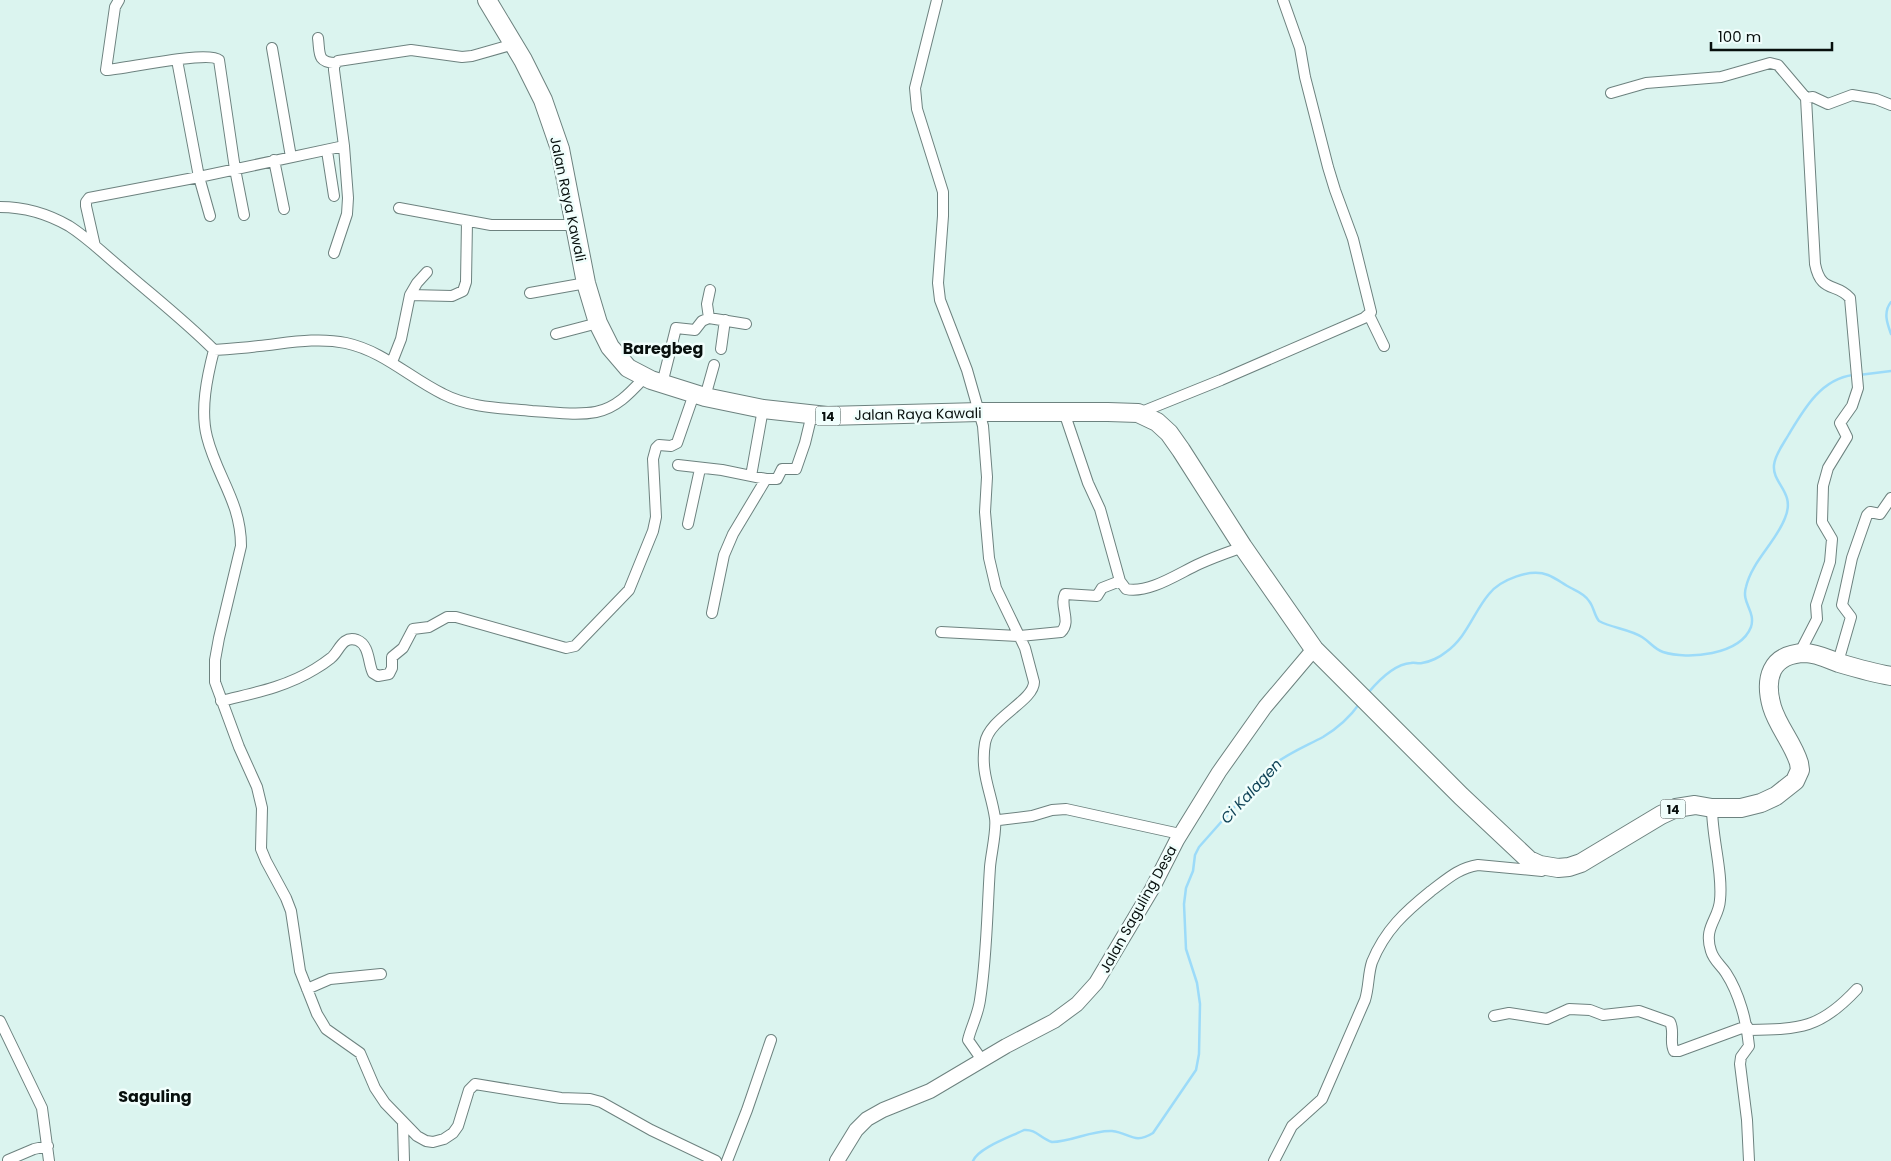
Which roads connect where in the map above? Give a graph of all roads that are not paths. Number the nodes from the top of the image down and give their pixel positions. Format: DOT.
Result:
graph roads {
  1 [pos="119,0"];
  2 [pos="487,0"];
  3 [pos="937,0"];
  4 [pos="1283,0"];
  5 [pos="318,38"];
  6 [pos="514,44"];
  7 [pos="272,48"];
  8 [pos="177,60"];
  9 [pos="336,63"];
  10 [pos="1611,93"];
  11 [pos="1806,98"];
  12 [pos="1891,104"];
  13 [pos="344,146"];
  14 [pos="327,151"];
  15 [pos="291,157"];
  16 [pos="274,160"];
  17 [pos="235,169"];
  18 [pos="199,177"];
  19 [pos="334,196"];
  20 [pos="0,207"];
  21 [pos="399,208"];
  22 [pos="284,209"];
  23 [pos="244,214"];
  24 [pos="210,216"];
  25 [pos="467,221"];
  26 [pos="575,225"];
  27 [pos="95,246"];
  28 [pos="334,253"];
  29 [pos="427,272"];
  30 [pos="586,283"];
  31 [pos="710,290"];
  32 [pos="530,293"];
  33 [pos="410,295"];
  34 [pos="1369,315"];
  35 [pos="709,318"];
  36 [pos="725,320"];
  37 [pos="598,323"];
  38 [pos="746,324"];
  39 [pos="556,334"];
  40 [pos="1384,346"];
  41 [pos="721,349"];
  42 [pos="214,350"];
  43 [pos="392,362"];
  44 [pos="714,365"];
  45 [pos="645,377"];
  46 [pos="662,384"];
  47 [pos="700,395"];
  48 [pos="763,409"];
  49 [pos="980,412"];
  50 [pos="1064,412"];
  51 [pos="1138,413"];
  52 [pos="812,414"];
  53 [pos="678,466"];
  54 [pos="700,469"];
  55 [pos="751,476"];
  56 [pos="766,479"];
  57 [pos="1891,498"];
  58 [pos="688,524"];
  59 [pos="1243,547"];
  60 [pos="1120,581"];
  61 [pos="712,613"];
  62 [pos="941,632"];
  63 [pos="1020,636"];
  64 [pos="1314,649"];
  65 [pos="1799,654"];
  66 [pos="1838,662"];
  67 [pos="1891,676"];
  68 [pos="221,701"];
  69 [pos="1712,808"];
  70 [pos="995,818"];
  71 [pos="1180,834"];
  72 [pos="1569,867"];
  73 [pos="381,974"];
  74 [pos="307,989"];
  75 [pos="1857,989"];
  76 [pos="1494,1016"];
  77 [pos="0,1020"];
  78 [pos="1747,1028"];
  79 [pos="771,1040"];
  80 [pos="982,1060"];
  81 [pos="403,1123"];
  82 [pos="48,1146"];
  83 [pos="8,1160"];
  84 [pos="49,1161"];
  85 [pos="404,1161"];
  86 [pos="716,1161"];
  87 [pos="727,1161"];
  88 [pos="837,1161"];
  89 [pos="1274,1161"];
  90 [pos="1749,1161"];
  1 -- 8 [label="street"];
  2 -- 6 [label="highway, Jalan Raya Kawali / 14"];
  3 -- 49 [label="street"];
  4 -- 34 [label="street"];
  5 -- 9 [label="street"];
  6 -- 9 [label="street"];
  6 -- 26 [label="highway, Jalan Raya Kawali / 14"];
  7 -- 15 [label="street"];
  8 -- 17 [label="street"];
  8 -- 18 [label="street"];
  9 -- 13 [label="street"];
  10 -- 11 [label="street"];
  11 -- 12 [label="street"];
  11 -- 65 [label="street"];
  13 -- 14 [label="street"];
  13 -- 28 [label="street"];
  14 -- 15 [label="street"];
  14 -- 19 [label="street"];
  15 -- 16 [label="street"];
  16 -- 17 [label="street"];
  16 -- 22 [label="street"];
  17 -- 18 [label="street"];
  17 -- 23 [label="street"];
  18 -- 24 [label="street"];
  18 -- 27 [label="street"];
  20 -- 27 [label="street"];
  21 -- 25 [label="street"];
  25 -- 26 [label="street"];
  25 -- 33 [label="street"];
  26 -- 30 [label="highway, Jalan Raya Kawali / 14"];
  27 -- 42 [label="street"];
  29 -- 33 [label="street"];
  30 -- 32 [label="street"];
  30 -- 37 [label="highway, Jalan Raya Kawali / 14"];
  31 -- 35 [label="street"];
  33 -- 43 [label="street"];
  34 -- 40 [label="street"];
  34 -- 51 [label="street"];
  35 -- 36 [label="street"];
  35 -- 46 [label="street"];
  36 -- 38 [label="street"];
  36 -- 41 [label="street"];
  37 -- 39 [label="street"];
  37 -- 45 [label="highway, Jalan Raya Kawali / 14"];
  42 -- 43 [label="street"];
  42 -- 68 [label="street"];
  43 -- 45 [label="street"];
  44 -- 47 [label="street"];
  45 -- 46 [label="highway, Jalan Raya Kawali / 14"];
  46 -- 47 [label="highway, Jalan Raya Kawali / 14"];
  47 -- 48 [label="highway, Jalan Raya Kawali / 14"];
  47 -- 68 [label="street"];
  48 -- 52 [label="highway, Jalan Raya Kawali / 14"];
  48 -- 55 [label="street"];
  49 -- 50 [label="highway, Jalan Raya Kawali / 14"];
  49 -- 52 [label="highway, Jalan Raya Kawali / 14"];
  49 -- 63 [label="street"];
  50 -- 51 [label="highway, Jalan Raya Kawali / 14"];
  50 -- 60 [label="street"];
  51 -- 59 [label="highway, Jalan Raya Kawali / 14"];
  52 -- 56 [label="street"];
  53 -- 54 [label="street"];
  54 -- 55 [label="street"];
  54 -- 58 [label="street"];
  55 -- 56 [label="street"];
  56 -- 61 [label="street"];
  57 -- 66 [label="street"];
  59 -- 60 [label="street"];
  59 -- 64 [label="highway, Jalan Raya Kawali / 14"];
  60 -- 63 [label="street"];
  62 -- 63 [label="street"];
  63 -- 70 [label="street"];
  64 -- 71 [label="street, Jalan Saguling Desa"];
  64 -- 72 [label="highway, 14"];
  65 -- 66 [label="highway"];
  65 -- 69 [label="highway, 14"];
  66 -- 67 [label="highway"];
  68 -- 74 [label="street"];
  69 -- 72 [label="highway, 14"];
  69 -- 78 [label="street"];
  70 -- 71 [label="street"];
  70 -- 80 [label="street"];
  71 -- 80 [label="street, Jalan Saguling Desa"];
  72 -- 89 [label="street"];
  73 -- 74 [label="street"];
  74 -- 81 [label="street"];
  75 -- 78 [label="street"];
  76 -- 78 [label="street"];
  77 -- 82 [label="street"];
  78 -- 90 [label="street"];
  79 -- 87 [label="street"];
  80 -- 88 [label="street, Jalan Saguling Desa"];
  81 -- 85 [label="street"];
  81 -- 86 [label="street"];
  82 -- 83 [label="street"];
  82 -- 84 [label="street"];
}
